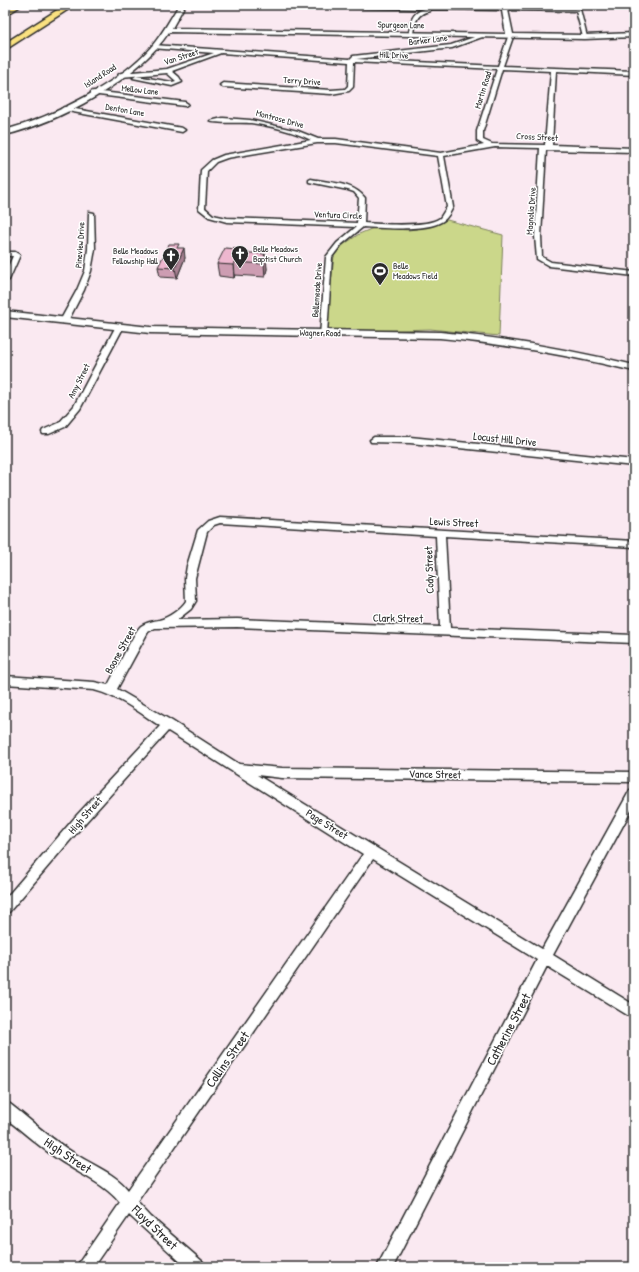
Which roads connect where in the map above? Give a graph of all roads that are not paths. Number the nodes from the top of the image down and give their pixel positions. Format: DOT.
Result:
graph roads {
  1 [pos="18,5"];
  2 [pos="71,5"];
  3 [pos="182,5"];
  4 [pos="267,5"];
  5 [pos="457,6"];
  6 [pos="505,6"];
  7 [pos="578,7"];
  8 [pos="434,8"];
  9 [pos="5,13"];
  10 [pos="168,30"];
  11 [pos="411,34"];
  12 [pos="483,35"];
  13 [pos="634,35"];
  14 [pos="510,36"];
  15 [pos="585,37"];
  16 [pos="5,47"];
  17 [pos="154,47"];
  18 [pos="222,51"];
  19 [pos="351,60"];
  20 [pos="500,67"];
  21 [pos="554,69"];
  22 [pos="168,71"];
  23 [pos="634,73"];
  24 [pos="121,75"];
  25 [pos="134,77"];
  26 [pos="224,85"];
  27 [pos="93,94"];
  28 [pos="185,104"];
  29 [pos="64,109"];
  30 [pos="213,121"];
  31 [pos="182,130"];
  32 [pos="5,133"];
  33 [pos="317,141"];
  34 [pos="490,145"];
  35 [pos="546,147"];
  36 [pos="634,150"];
  37 [pos="441,155"];
  38 [pos="311,181"];
  39 [pos="91,212"];
  40 [pos="360,225"];
  41 [pos="5,254"];
  42 [pos="634,274"];
  43 [pos="5,280"];
  44 [pos="5,314"];
  45 [pos="64,321"];
  46 [pos="119,328"];
  47 [pos="323,334"];
  48 [pos="634,368"];
  49 [pos="46,432"];
  50 [pos="374,440"];
  51 [pos="634,463"];
  52 [pos="272,523"];
  53 [pos="440,533"];
  54 [pos="634,544"];
  55 [pos="161,624"];
  56 [pos="445,631"];
  57 [pos="634,639"];
  58 [pos="5,680"];
  59 [pos="111,690"];
  60 [pos="168,724"];
  61 [pos="237,768"];
  62 [pos="634,777"];
  63 [pos="634,794"];
  64 [pos="371,852"];
  65 [pos="5,908"];
  66 [pos="546,958"];
  67 [pos="634,1012"];
  68 [pos="5,1109"];
  69 [pos="129,1203"];
  70 [pos="84,1267"];
  71 [pos="198,1267"];
  72 [pos="385,1267"];
  1 -- 9 [label="highway"];
  2 -- 16 [label="highway"];
  3 -- 10 [label="street, Island Road"];
  4 -- 8 [label="street"];
  5 -- 6 [label="street"];
  5 -- 8 [label="street"];
  6 -- 7 [label="street"];
  6 -- 14 [label="street"];
  7 -- 15 [label="street"];
  8 -- 11 [label="street"];
  10 -- 11 [label="street, Spurgeon Lane"];
  10 -- 17 [label="street, Island Road"];
  11 -- 12 [label="street, Spurgeon Lane"];
  12 -- 14 [label="street, Spurgeon Lane"];
  12 -- 19 [label="street, Barker Lane"];
  13 -- 15 [label="street, Spurgeon Lane"];
  14 -- 15 [label="street, Spurgeon Lane"];
  14 -- 20 [label="street, Martin Road"];
  17 -- 18 [label="street, Hill Drive"];
  17 -- 24 [label="street, Island Road"];
  18 -- 19 [label="street, Hill Drive"];
  18 -- 22 [label="street, Van Street"];
  19 -- 20 [label="street, Hill Drive"];
  19 -- 26 [label="street, Terry Drive"];
  20 -- 21 [label="street, Hill Drive"];
  20 -- 34 [label="street, Martin Road"];
  21 -- 23 [label="street, Hill Drive"];
  21 -- 35 [label="street, Magnolia Drive"];
  22 -- 24 [label="street, Van Street"];
  22 -- 25 [label="street"];
  24 -- 27 [label="street, Island Road"];
  27 -- 28 [label="street, Mellow Lane"];
  27 -- 29 [label="street, Island Road"];
  29 -- 31 [label="street, Denton Lane"];
  29 -- 32 [label="street, Island Road"];
  30 -- 33 [label="street, Montrose Drive"];
  33 -- 37 [label="street, Ventura Circle"];
  33 -- 40 [label="street, Ventura Circle"];
  34 -- 35 [label="street, Cross Street"];
  34 -- 37 [label="street, Cross Street"];
  35 -- 36 [label="street, Cross Street"];
  35 -- 42 [label="street, Magnolia Drive"];
  37 -- 40 [label="street, Ventura Circle"];
  38 -- 40 [label="street"];
  39 -- 45 [label="street, Pineview Drive"];
  40 -- 47 [label="street, Bellemeade Drive"];
  41 -- 43 [label="street"];
  44 -- 45 [label="street, Wagner Road"];
  45 -- 46 [label="street, Wagner Road"];
  46 -- 47 [label="street, Wagner Road"];
  46 -- 49 [label="street, Amy Street"];
  47 -- 48 [label="street, Wagner Road"];
  50 -- 51 [label="street, Locust Hill Drive"];
  52 -- 53 [label="street, Lewis Street"];
  52 -- 55 [label="street, Boone Street"];
  53 -- 54 [label="street, Lewis Street"];
  53 -- 56 [label="street, Cody Street"];
  55 -- 56 [label="street, Clark Street"];
  55 -- 59 [label="street, Boone Street"];
  56 -- 57 [label="street, Clark Street"];
  58 -- 59 [label="street, Page Street"];
  59 -- 60 [label="street, Page Street"];
  60 -- 61 [label="street, Page Street"];
  60 -- 65 [label="street, High Street"];
  61 -- 62 [label="street, Vance Street"];
  61 -- 64 [label="street, Page Street"];
  63 -- 66 [label="street, Catherine Street"];
  64 -- 66 [label="street, Page Street"];
  64 -- 69 [label="street, Collins Street"];
  66 -- 67 [label="street, Page Street"];
  66 -- 72 [label="street, Catherine Street"];
  68 -- 69 [label="street, High Street"];
  69 -- 70 [label="street, Collins Street"];
  69 -- 71 [label="street, Floyd Street"];
}
